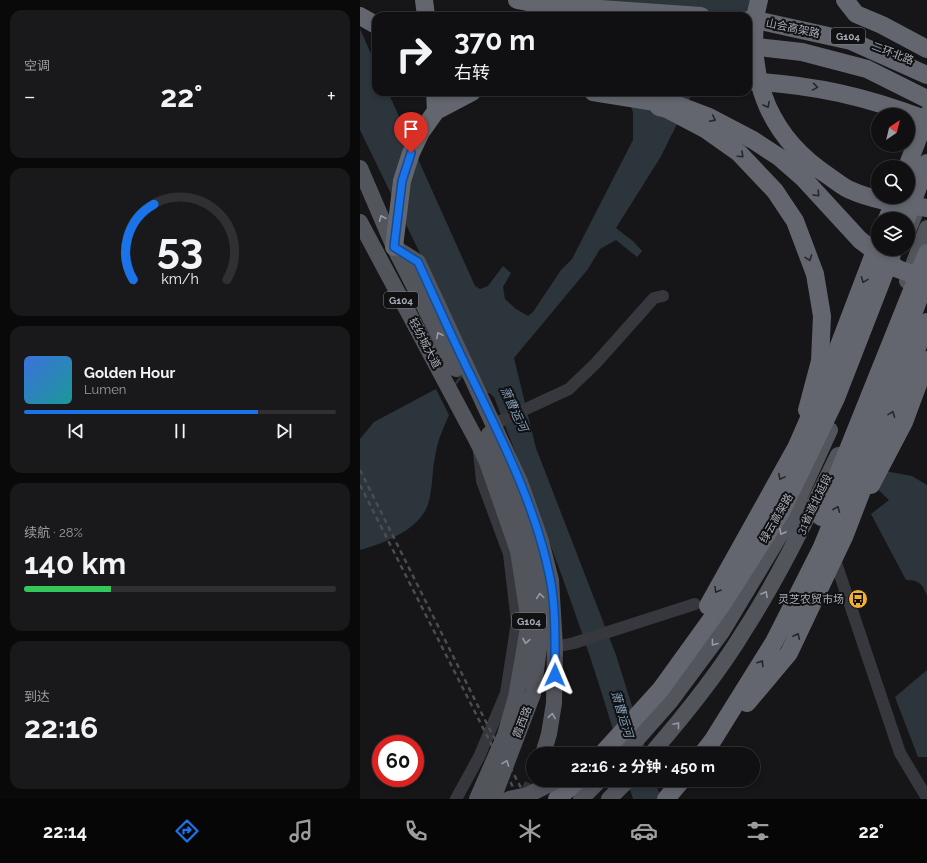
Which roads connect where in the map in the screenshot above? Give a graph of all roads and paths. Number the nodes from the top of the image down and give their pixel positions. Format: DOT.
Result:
graph roads {
  1 [pos="424,0"];
  2 [pos="517,0"];
  3 [pos="759,0"];
  4 [pos="845,0"];
  5 [pos="540,3"];
  6 [pos="426,12"];
  7 [pos="651,12"];
  8 [pos="656,12"];
  9 [pos="753,20"];
  10 [pos="752,46"];
  11 [pos="927,49"];
  12 [pos="927,66"];
  13 [pos="927,75"];
  14 [pos="752,81"];
  15 [pos="435,96"];
  16 [pos="465,96"];
  17 [pos="612,96"];
  18 [pos="618,96"];
  19 [pos="927,99"];
  20 [pos="433,114"];
  21 [pos="927,115"];
  22 [pos="927,120"];
  23 [pos="910,160"];
  24 [pos="927,163"];
  25 [pos="360,168"];
  26 [pos="927,183"];
  27 [pos="927,208"];
  28 [pos="909,212"];
  29 [pos="915,213"];
  30 [pos="360,222"];
  31 [pos="927,228"];
  32 [pos="394,247"];
  33 [pos="927,252"];
  34 [pos="873,256"];
  35 [pos="891,256"];
  36 [pos="898,256"];
  37 [pos="927,278"];
  38 [pos="663,296"];
  39 [pos="927,322"];
  40 [pos="927,360"];
  41 [pos="455,371"];
  42 [pos="474,409"];
  43 [pos="491,431"];
  44 [pos="796,448"];
  45 [pos="821,517"];
  46 [pos="844,537"];
  47 [pos="772,551"];
  48 [pos="695,604"];
  49 [pos="555,646"];
  50 [pos="661,689"];
  51 [pos="545,747"];
  52 [pos="604,747"];
  53 [pos="608,747"];
  54 [pos="630,747"];
  55 [pos="657,747"];
  56 [pos="708,747"];
  57 [pos="709,747"];
  58 [pos="488,772"];
  59 [pos="544,787"];
  60 [pos="570,787"];
  61 [pos="593,787"];
  62 [pos="621,787"];
  63 [pos="623,787"];
  64 [pos="675,787"];
  65 [pos="927,798"];
  66 [pos="456,799"];
  67 [pos="471,799"];
  68 [pos="477,799"];
  69 [pos="492,799"];
  70 [pos="509,799"];
  71 [pos="557,799"];
  72 [pos="581,799"];
  73 [pos="609,799"];
  74 [pos="614,799"];
  75 [pos="665,799"];
  1 -- 6 [label="highway"];
  2 -- 5 [label="highway"];
  3 -- 27 [label="highway, one-way, bridge"];
  4 -- 11 [label="highway"];
  5 -- 7 [label="highway"];
  5 -- 8 [label="highway"];
  9 -- 12 [label="highway, 二环北路 / G104"];
  9 -- 13 [label="highway, 山会高架路"];
  10 -- 19 [label="highway, G104"];
  14 -- 22 [label="highway, one-way, bridge"];
  15 -- 20 [label="highway"];
  16 -- 20 [label="highway"];
  17 -- 44 [label="highway, one-way, bridge"];
  18 -- 37 [label="highway, one-way, bridge"];
  20 -- 32 [label="highway"];
  21 -- 23 [label="highway, bridge"];
  24 -- 28 [label="highway, bridge"];
  32 -- 25 [label="main road, one-way"];
  26 -- 29 [label="main road"];
  30 -- 41 [label="main road, 轻纺城大道 / G104"];
  55 -- 31 [label="main road, 31省道北延段, one-way"];
  41 -- 32 [label="main road, one-way"];
  33 -- 45 [label="highway"];
  34 -- 44 [label="highway, one-way, bridge"];
  35 -- 50 [label="highway, 绿云高架路, bridge"];
  36 -- 47 [label="main road, one-way"];
  56 -- 37 [label="highway, one-way, bridge"];
  38 -- 43 [label="street"];
  46 -- 39 [label="highway, one-way, bridge"];
  40 -- 46 [label="highway, bridge"];
  41 -- 42 [label="main road"];
  41 -- 42 [label="main road, 轻纺城大道 / G104"];
  42 -- 43 [label="main road"];
  43 -- 49 [label="main road"];
  43 -- 58 [label="main road, 霞西路 / G104, one-way, bridge"];
  43 -- 66 [label="street"];
  69 -- 43 [label="main road, 霞西路, one-way, bridge"];
  44 -- 50 [label="highway, one-way, bridge"];
  45 -- 65 [label="street"];
  57 -- 46 [label="highway, one-way, bridge"];
  47 -- 52 [label="main road, bridge"];
  47 -- 54 [label="main road, one-way"];
  48 -- 49 [label="street"];
  51 -- 49 [label="main road, one-way"];
  50 -- 53 [label="highway, 绿云高架路, bridge"];
  58 -- 67 [label="main road, bridge"];
  58 -- 68 [label="main road, 霞西路 / G104, bridge"];
  59 -- 70 [label="main road, bridge"];
  60 -- 71 [label="highway"];
  61 -- 72 [label="main road"];
  62 -- 73 [label="main road"];
  63 -- 74 [label="main road"];
  64 -- 75 [label="highway"];
}
